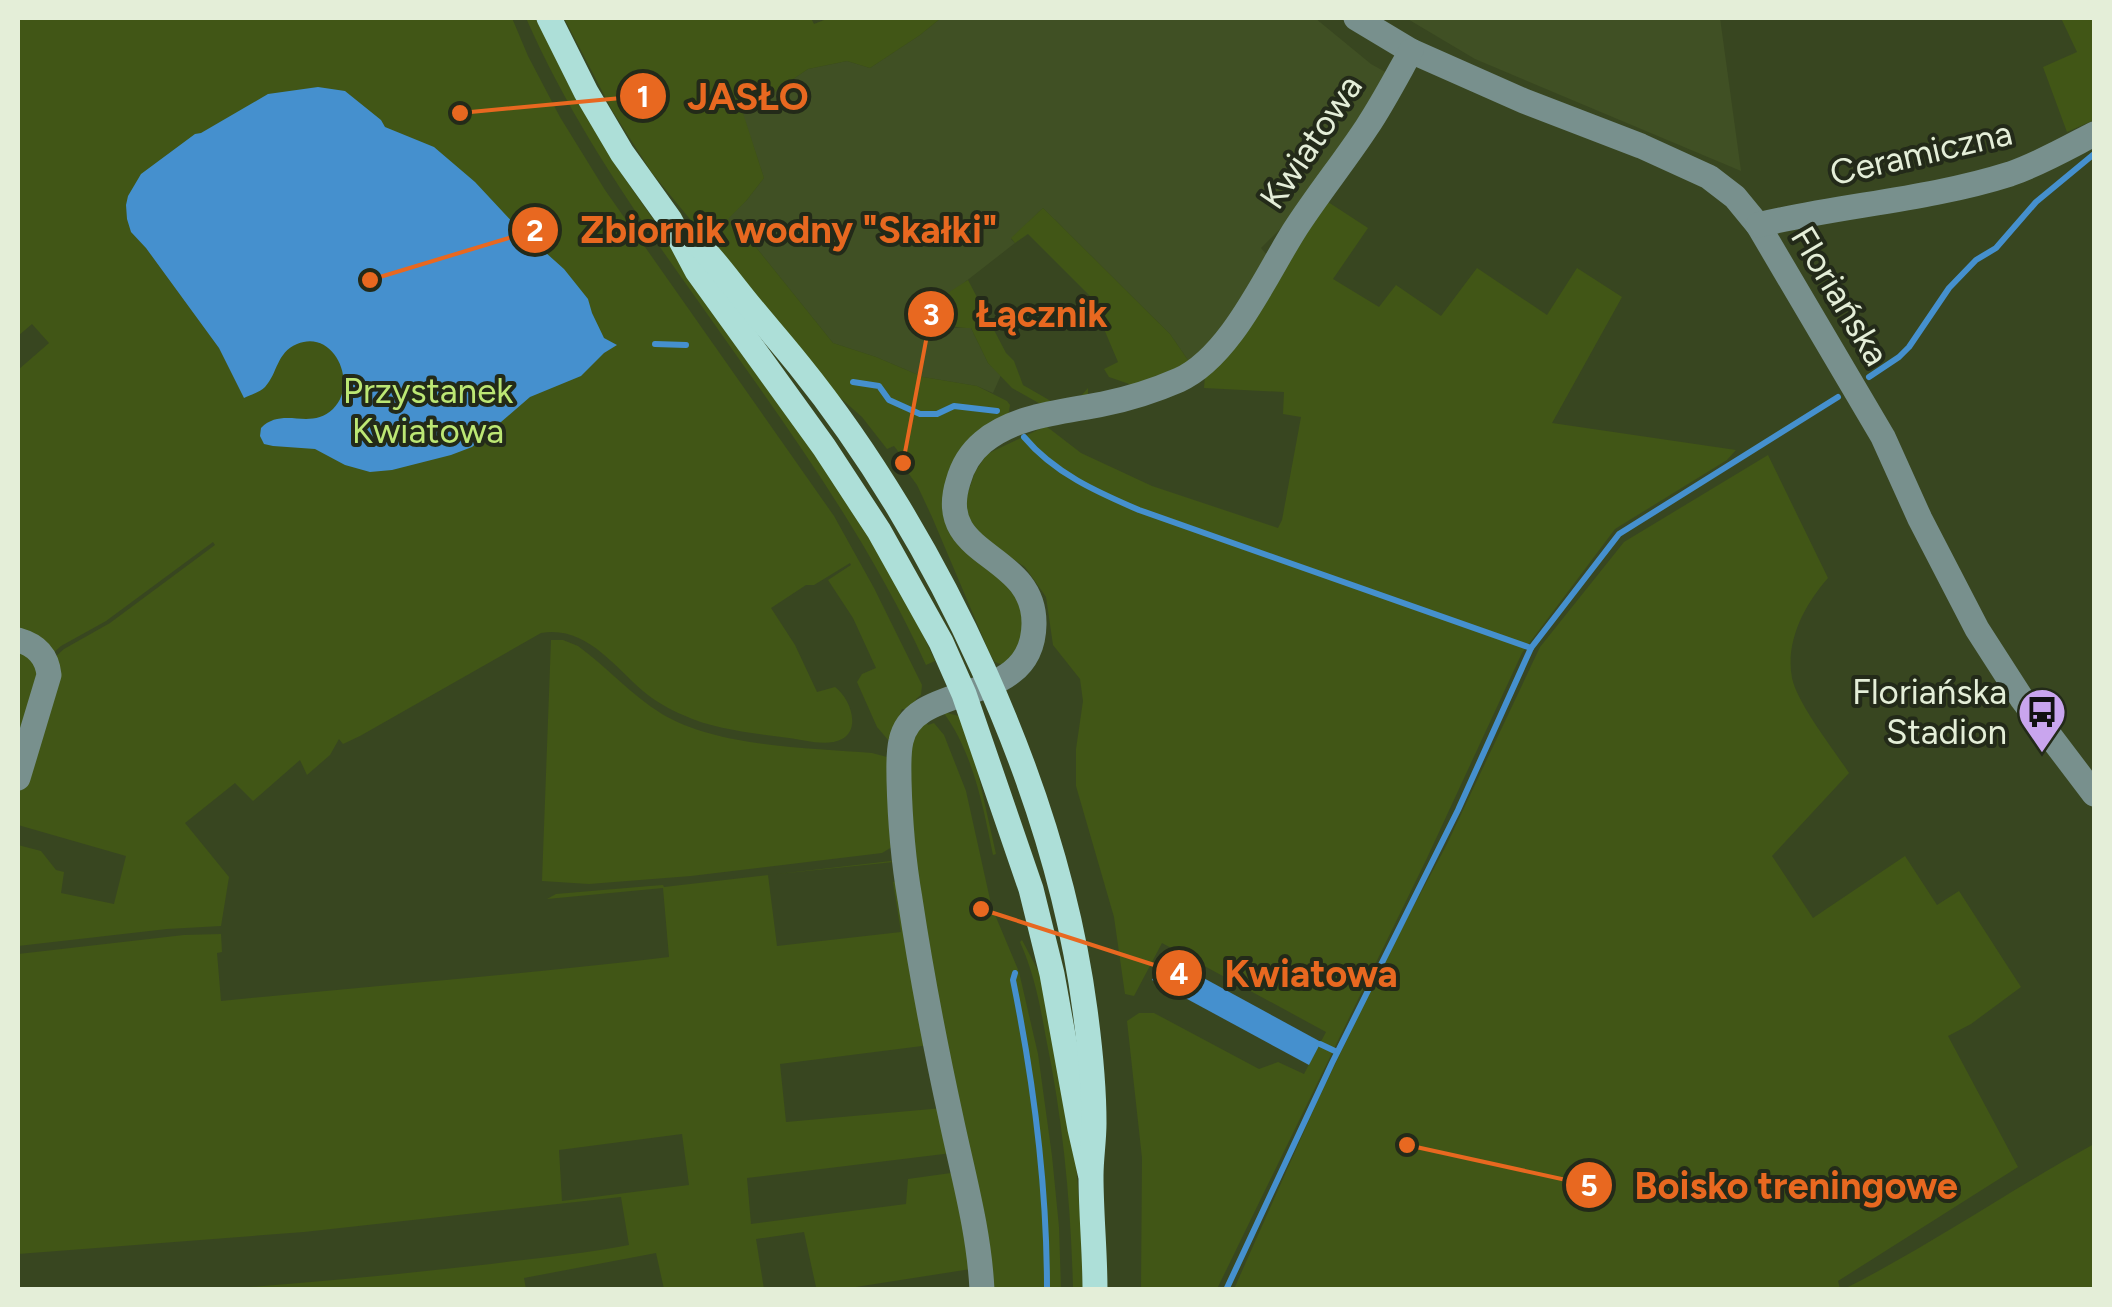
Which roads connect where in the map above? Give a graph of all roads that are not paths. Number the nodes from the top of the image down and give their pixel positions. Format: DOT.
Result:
graph roads {
  1 [pos="549,18"];
  2 [pos="1356,18"];
  3 [pos="1411,51"];
  4 [pos="2094,134"];
  5 [pos="670,220"];
  6 [pos="1758,225"];
  7 [pos="18,640"];
  8 [pos="990,684"];
  9 [pos="964,694"];
  10 [pos="18,778"];
  11 [pos="2094,794"];
  12 [pos="1090,1173"];
  13 [pos="982,1290"];
  14 [pos="1095,1290"];
  1 -- 5 [label="main road"];
  2 -- 3 [label="street, Floriańska"];
  3 -- 6 [label="street, Floriańska"];
  3 -- 8 [label="street, Kwiatowa"];
  4 -- 6 [label="street, Ceramiczna"];
  5 -- 8 [label="main road"];
  5 -- 9 [label="main road"];
  6 -- 11 [label="street, Floriańska"];
  7 -- 10 [label="street"];
  8 -- 9 [label="street, Kwiatowa"];
  8 -- 12 [label="main road"];
  9 -- 12 [label="main road"];
  9 -- 13 [label="street, Kwiatowa"];
  12 -- 14 [label="main road"];
}
